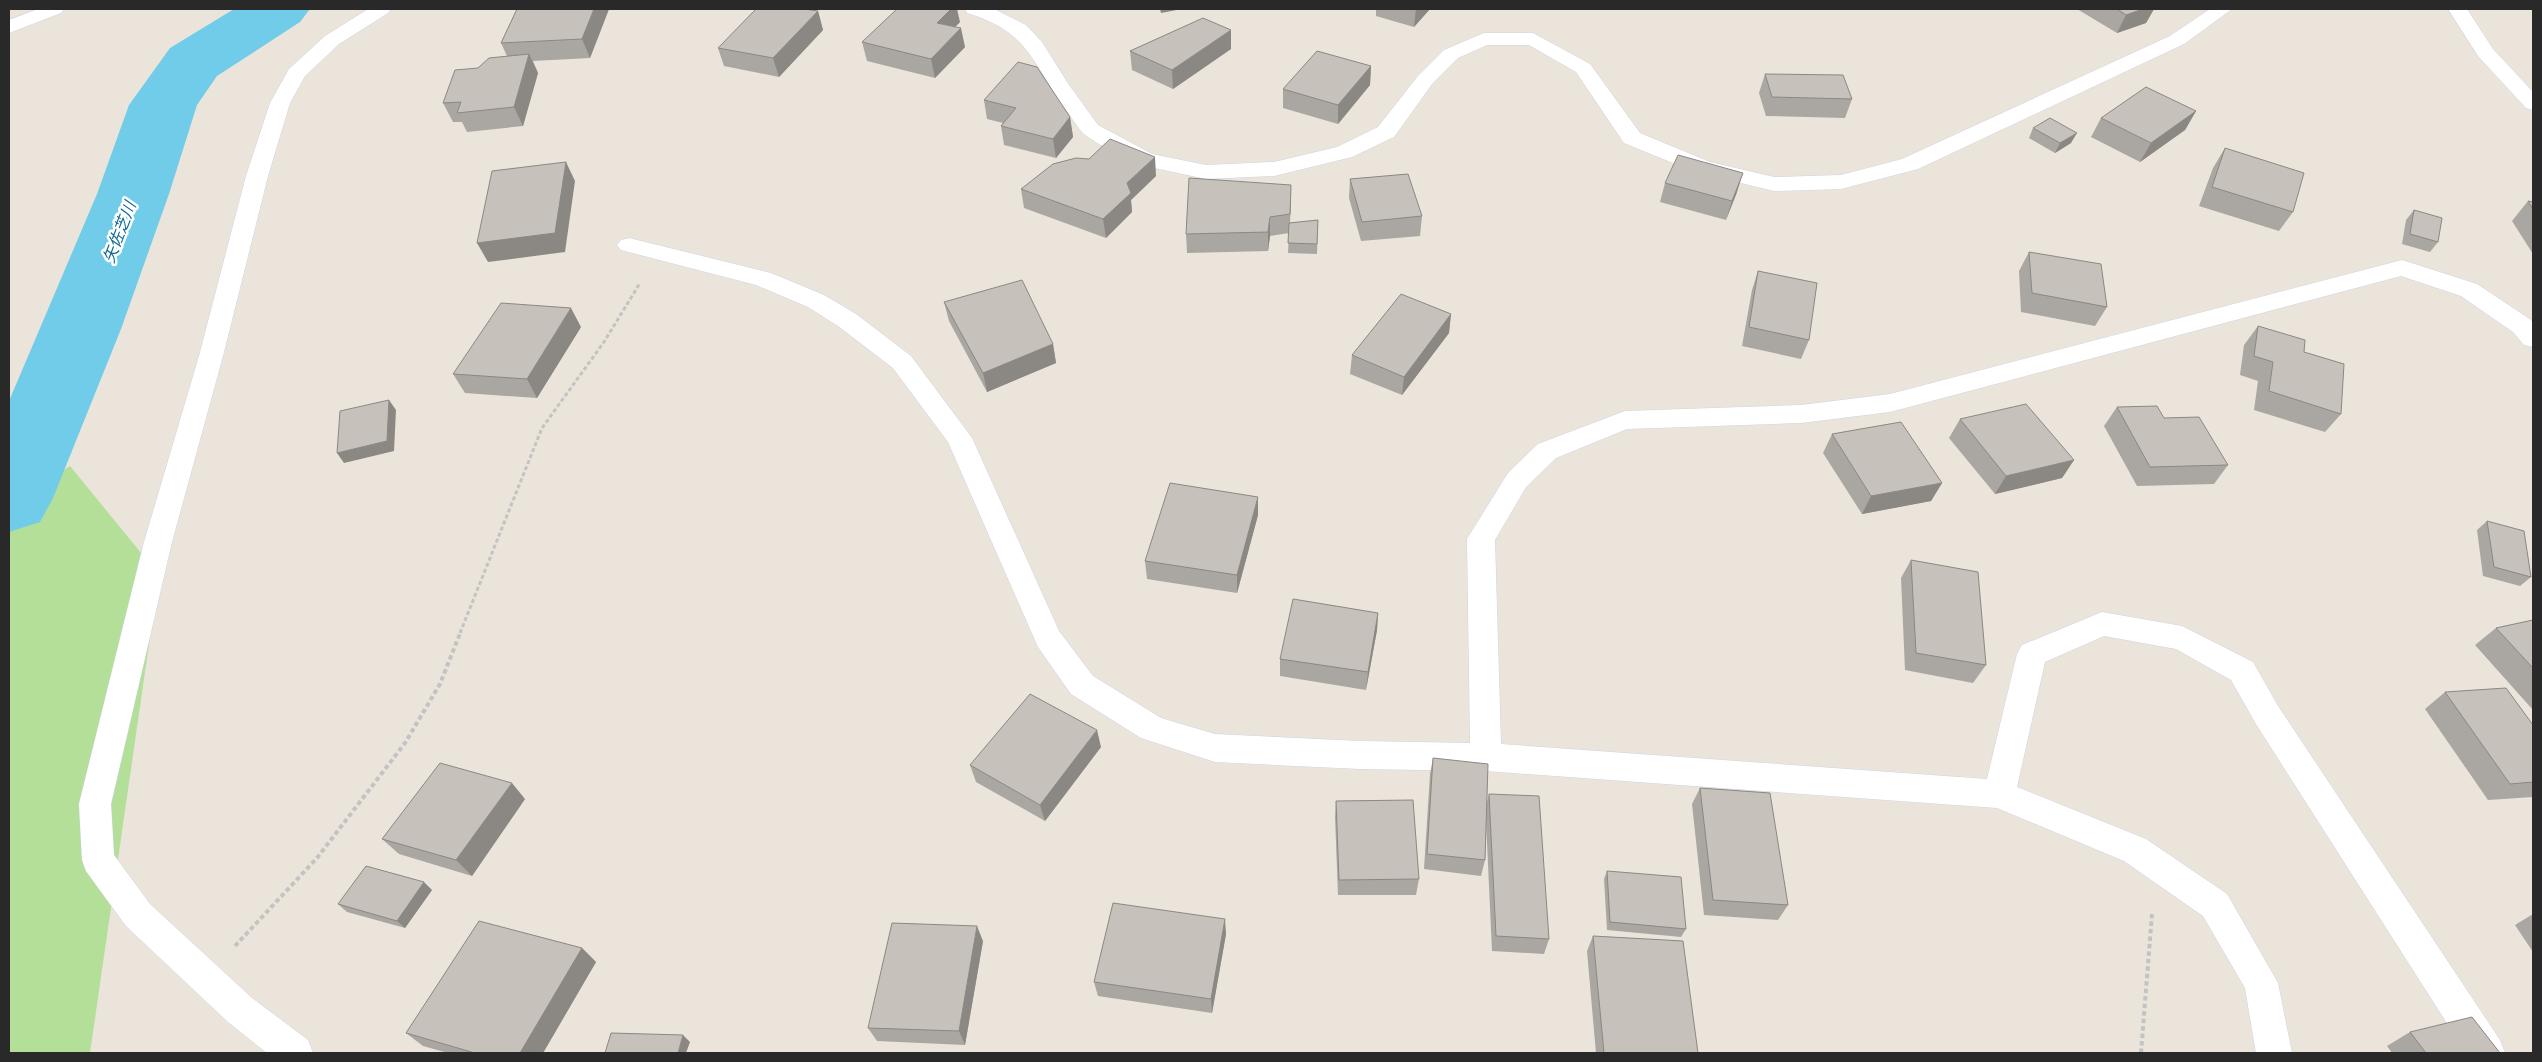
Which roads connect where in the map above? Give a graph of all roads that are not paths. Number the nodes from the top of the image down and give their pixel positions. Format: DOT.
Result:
graph roads {
  1 [pos="54,9"];
  2 [pos="381,9"];
  3 [pos="974,9"];
  4 [pos="2222,9"];
  5 [pos="2458,9"];
  6 [pos="9,27"];
  7 [pos="2533,104"];
  8 [pos="629,246"];
  9 [pos="2533,339"];
  10 [pos="1486,757"];
  11 [pos="1999,794"];
  12 [pos="295,1053"];
  13 [pos="2274,1053"];
  14 [pos="2487,1053"];
  1 -- 6 [label="street"];
  2 -- 12 [label="street"];
  3 -- 4 [label="street"];
  5 -- 7 [label="street"];
  8 -- 10 [label="street"];
  9 -- 10 [label="street"];
  10 -- 11 [label="street"];
  11 -- 13 [label="street"];
  11 -- 14 [label="street"];
}
